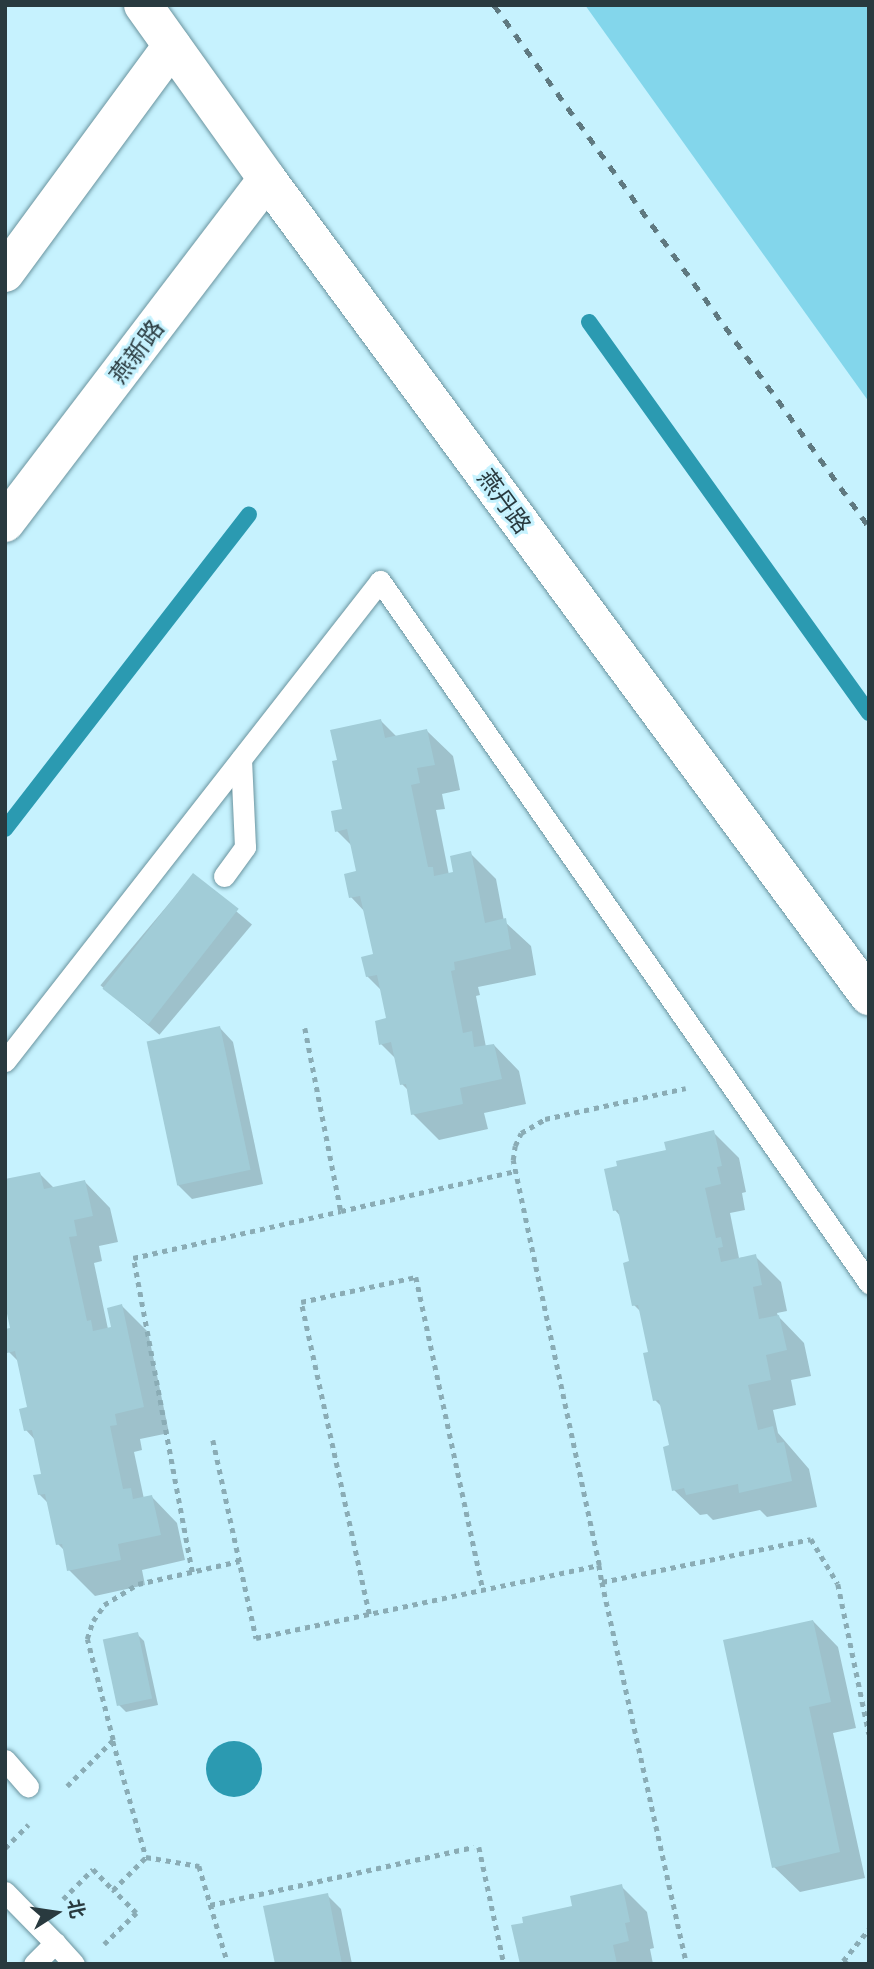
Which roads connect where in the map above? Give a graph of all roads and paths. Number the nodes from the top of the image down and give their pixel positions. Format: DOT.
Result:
graph roads {
  1 [pos="143,5"];
  2 [pos="172,46"];
  3 [pos="267,179"];
  4 [pos="5,273"];
  5 [pos="5,523"];
  6 [pos="241,759"];
  7 [pos="224,876"];
  8 [pos="869,996"];
  9 [pos="305,1028"];
  10 [pos="5,1061"];
  11 [pos="726,1079"];
  12 [pos="515,1171"];
  13 [pos="341,1211"];
  14 [pos="869,1283"];
  15 [pos="212,1440"];
  16 [pos="239,1561"];
  17 [pos="599,1565"];
  18 [pos="192,1572"];
  19 [pos="602,1581"];
  20 [pos="483,1590"];
  21 [pos="369,1614"];
  22 [pos="869,1734"];
  23 [pos="113,1740"];
  24 [pos="5,1760"];
  25 [pos="28,1786"];
  26 [pos="64,1789"];
  27 [pos="35,1819"];
  28 [pos="5,1848"];
  29 [pos="146,1857"];
  30 [pos="113,1891"];
  31 [pos="5,1892"];
  32 [pos="211,1905"];
  33 [pos="37,1925"];
  34 [pos="869,1929"];
  35 [pos="55,1944"];
  36 [pos="101,1947"];
  37 [pos="34,1964"];
  38 [pos="74,1964"];
  39 [pos="228,1964"];
  40 [pos="504,1964"];
  41 [pos="687,1964"];
  42 [pos="847,1964"];
  1 -- 2 [label="street, 燕丹路"];
  2 -- 3 [label="street, 燕丹路"];
  2 -- 4 [label="street"];
  3 -- 5 [label="street, 燕新路"];
  3 -- 8 [label="street, 燕丹路"];
  6 -- 7 [label="lane"];
  6 -- 10 [label="lane"];
  6 -- 11 [label="lane"];
  9 -- 13 [label="path"];
  11 -- 12 [label="path"];
  11 -- 14 [label="lane"];
  12 -- 13 [label="path"];
  12 -- 17 [label="path"];
  13 -- 18 [label="path"];
  15 -- 16 [label="path"];
  16 -- 18 [label="path"];
  16 -- 21 [label="path"];
  17 -- 19 [label="path"];
  17 -- 20 [label="path"];
  18 -- 23 [label="path"];
  19 -- 22 [label="path"];
  19 -- 41 [label="path"];
  20 -- 21 [label="path"];
  20 -- 21 [label="path"];
  23 -- 26 [label="path"];
  23 -- 29 [label="path"];
  24 -- 25 [label="lane"];
  27 -- 28 [label="path"];
  29 -- 30 [label="path"];
  29 -- 32 [label="path"];
  30 -- 33 [label="path"];
  30 -- 36 [label="path"];
  31 -- 33 [label="lane"];
  32 -- 39 [label="path"];
  32 -- 40 [label="path"];
  33 -- 35 [label="lane"];
  34 -- 42 [label="path"];
  35 -- 37 [label="lane"];
  35 -- 38 [label="lane"];
}
